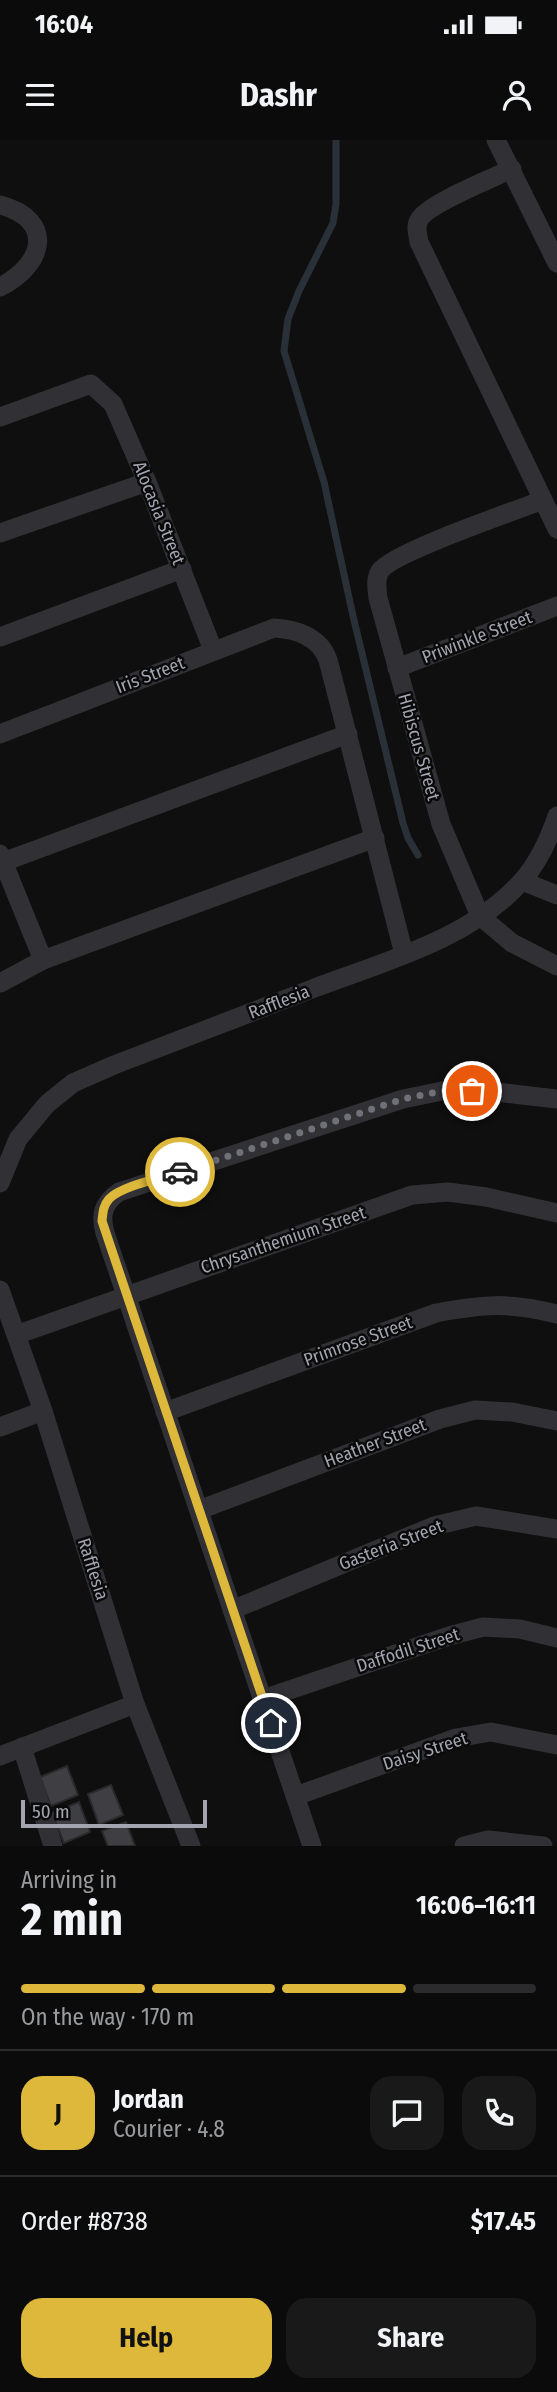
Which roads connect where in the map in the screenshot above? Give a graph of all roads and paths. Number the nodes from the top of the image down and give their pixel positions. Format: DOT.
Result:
graph roads {
  1 [pos="496,140"];
  2 [pos="512,169"];
  3 [pos="0,205"];
  4 [pos="557,262"];
  5 [pos="0,287"];
  6 [pos="0,417"];
  7 [pos="147,482"];
  8 [pos="543,500"];
  9 [pos="557,528"];
  10 [pos="0,533"];
  11 [pos="182,569"];
  12 [pos="557,606"];
  13 [pos="0,637"];
  14 [pos="213,650"];
  15 [pos="397,668"];
  16 [pos="0,734"];
  17 [pos="348,734"];
  18 [pos="557,816"];
  19 [pos="374,838"];
  20 [pos="2,858"];
  21 [pos="522,881"];
  22 [pos="557,895"];
  23 [pos="480,916"];
  24 [pos="404,954"];
  25 [pos="43,960"];
  26 [pos="557,966"];
  27 [pos="0,983"];
  28 [pos="557,1099"];
  29 [pos="0,1183"];
  30 [pos="557,1213"];
  31 [pos="0,1290"];
  32 [pos="126,1296"];
  33 [pos="557,1314"];
  34 [pos="16,1335"];
  35 [pos="43,1411"];
  36 [pos="165,1412"];
  37 [pos="557,1421"];
  38 [pos="0,1427"];
  39 [pos="199,1510"];
  40 [pos="557,1529"];
  41 [pos="232,1610"];
  42 [pos="557,1638"];
  43 [pos="262,1699"];
  44 [pos="135,1704"];
  45 [pos="557,1745"];
  46 [pos="22,1748"];
  47 [pos="0,1756"];
  48 [pos="296,1797"];
  49 [pos="53,1846"];
  50 [pos="191,1846"];
  51 [pos="312,1846"];
  52 [pos="464,1846"];
  53 [pos="542,1846"];
  1 -- 2 [label="street"];
  2 -- 4 [label="street"];
  2 -- 8 [label="street"];
  3 -- 5 [label="street"];
  6 -- 7 [label="street, Alocasia Street"];
  7 -- 10 [label="street"];
  7 -- 11 [label="street, Alocasia Street"];
  8 -- 9 [label="street"];
  8 -- 15 [label="street, Hibiscus Street"];
  11 -- 13 [label="street"];
  11 -- 14 [label="street, Alocasia Street"];
  12 -- 15 [label="street, Priwinkle Street"];
  14 -- 16 [label="street, Iris Street"];
  14 -- 17 [label="street, Iris Street"];
  15 -- 23 [label="street, Hibiscus Street"];
  17 -- 19 [label="street"];
  17 -- 20 [label="street"];
  18 -- 21 [label="street, Rafflesia"];
  19 -- 24 [label="street"];
  19 -- 25 [label="street"];
  20 -- 25 [label="street"];
  21 -- 22 [label="street"];
  21 -- 23 [label="street, Rafflesia"];
  23 -- 24 [label="street, Rafflesia"];
  23 -- 26 [label="street"];
  24 -- 29 [label="street, Rafflesia"];
  25 -- 27 [label="street"];
  28 -- 32 [label="street"];
  30 -- 32 [label="street, Chrysanthemium Street"];
  31 -- 34 [label="street, Rafflesia"];
  32 -- 34 [label="street, Chrysanthemium Street"];
  32 -- 36 [label="street"];
  33 -- 36 [label="street, Primrose Street"];
  34 -- 35 [label="street, Rafflesia"];
  35 -- 38 [label="street"];
  35 -- 44 [label="street, Rafflesia"];
  36 -- 39 [label="street"];
  37 -- 39 [label="street, Heather Street"];
  39 -- 41 [label="street"];
  40 -- 41 [label="street, Gasteria Street"];
  41 -- 43 [label="street"];
  42 -- 43 [label="street, Daffodil Street"];
  43 -- 48 [label="street"];
  44 -- 46 [label="street"];
  44 -- 50 [label="street, Rafflesia"];
  45 -- 48 [label="street, Daisy Street"];
  46 -- 47 [label="street"];
  46 -- 49 [label="street"];
  48 -- 51 [label="street"];
  52 -- 53 [label="street"];
}
